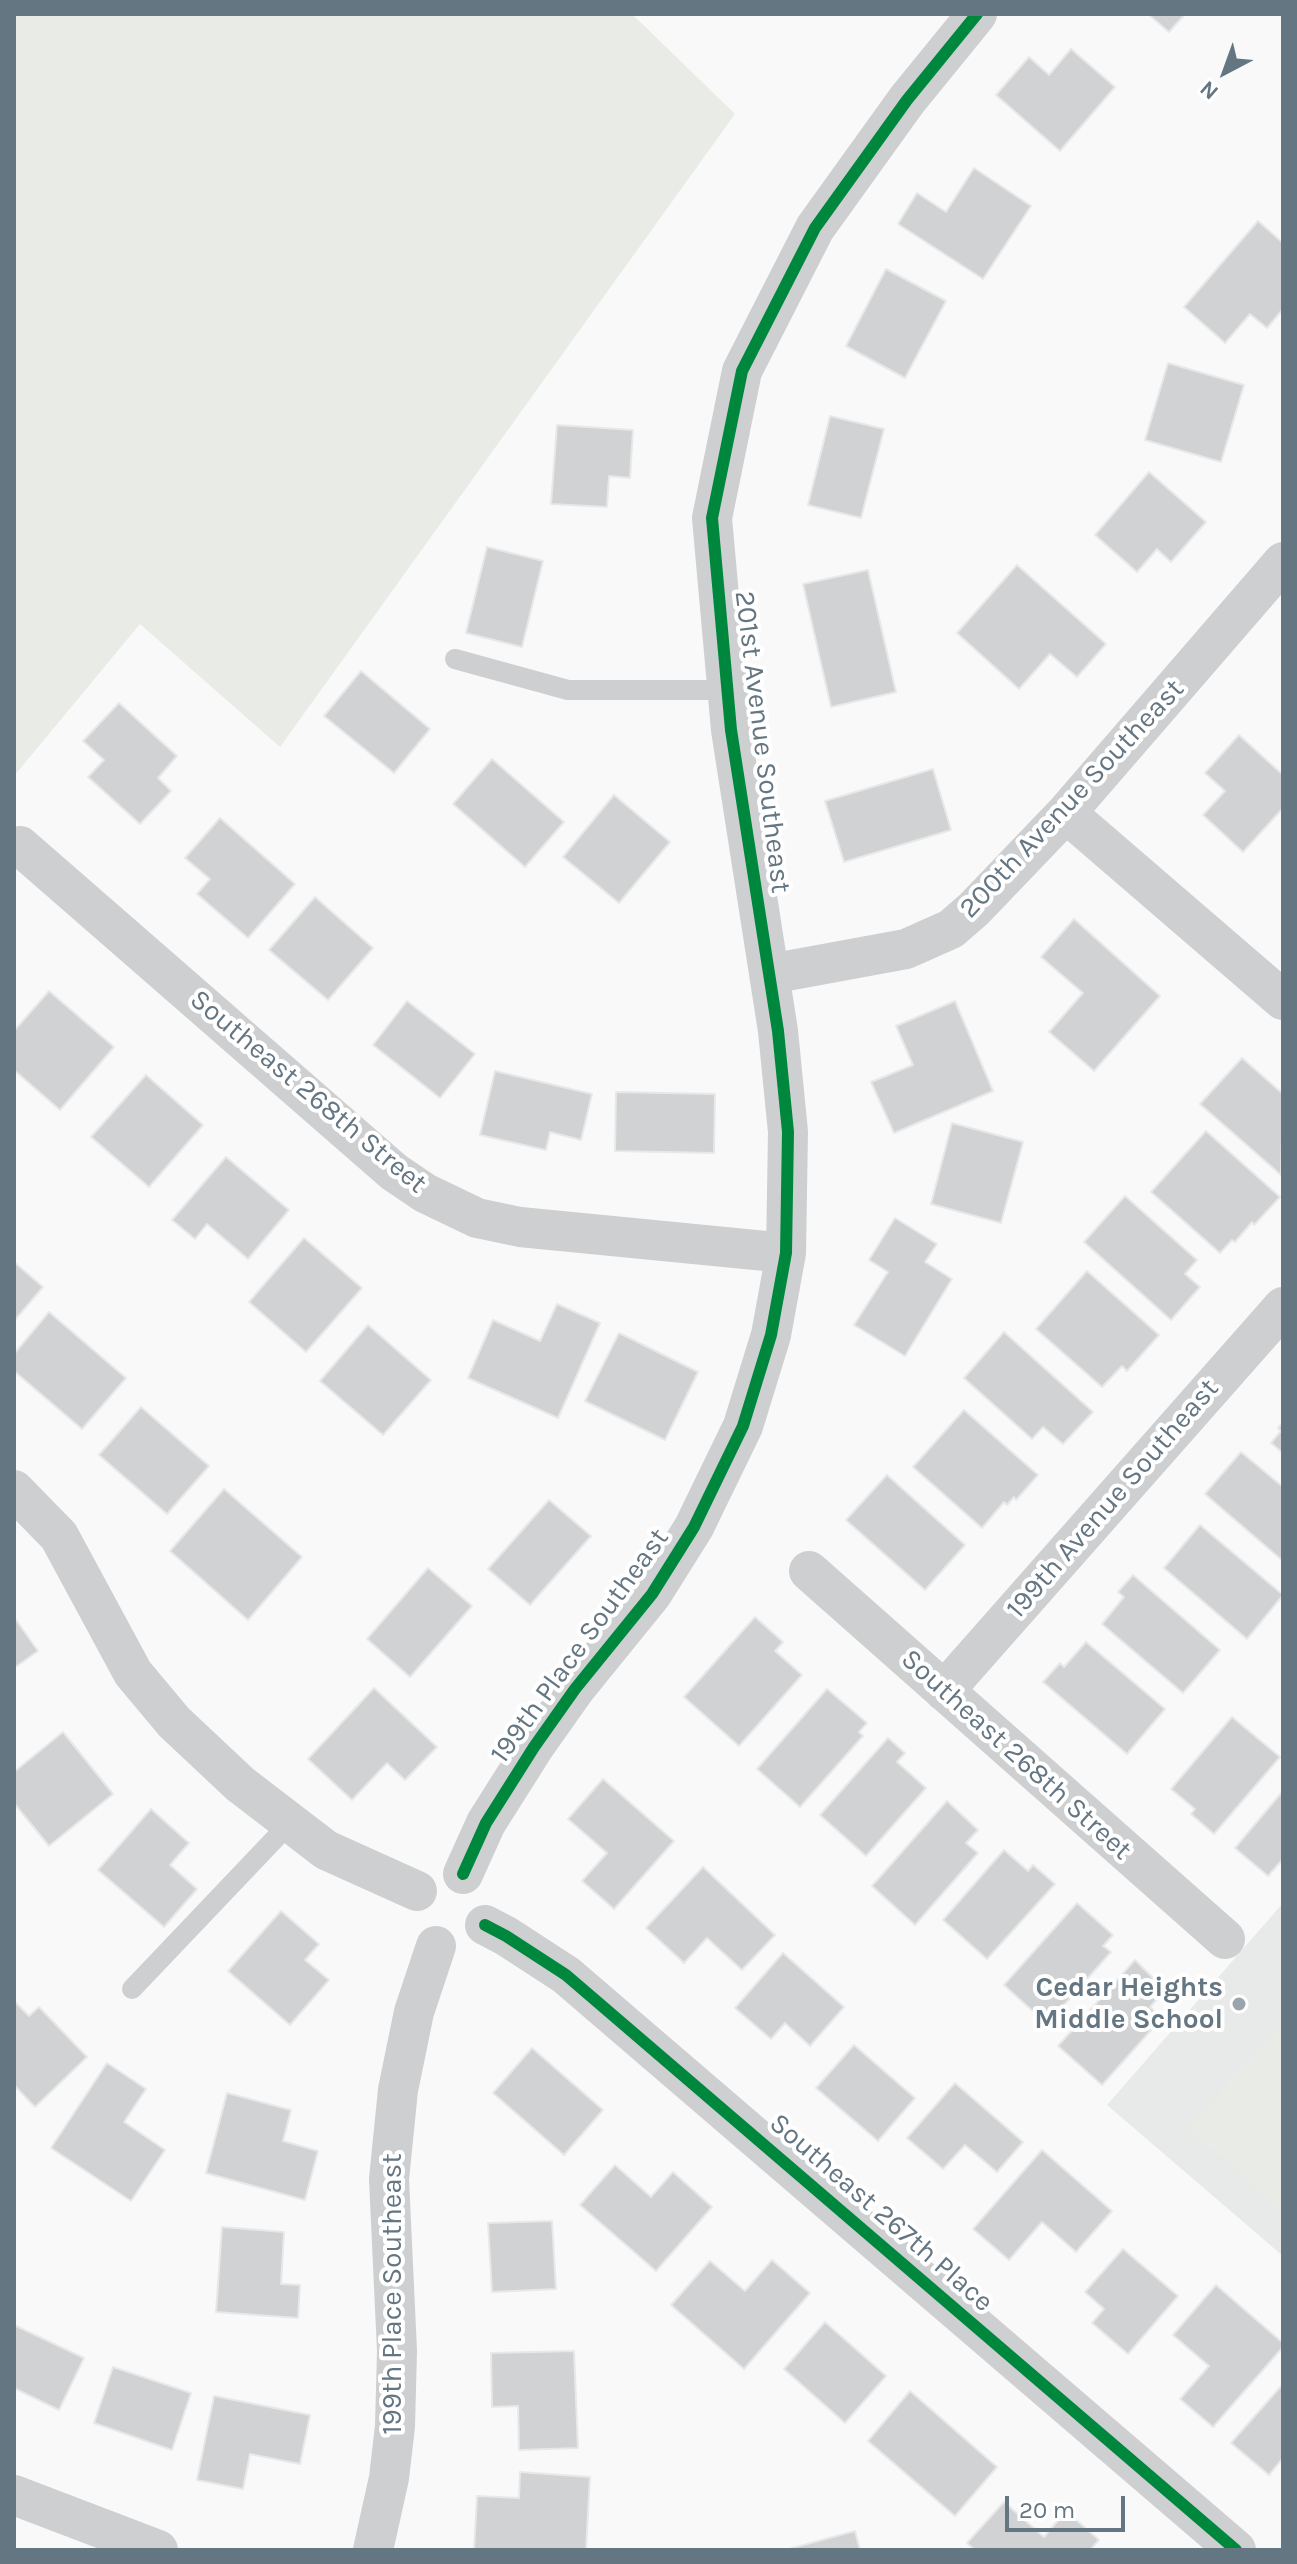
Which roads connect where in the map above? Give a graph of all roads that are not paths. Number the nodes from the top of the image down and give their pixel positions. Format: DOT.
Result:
graph roads {
  1 [pos="977,14"];
  2 [pos="1283,562"];
  3 [pos="455,659"];
  4 [pos="727,690"];
  5 [pos="1066,813"];
  6 [pos="20,846"];
  7 [pos="770,974"];
  8 [pos="1283,1000"];
  9 [pos="786,1253"];
  10 [pos="1283,1307"];
  11 [pos="14,1490"];
  12 [pos="809,1571"];
  13 [pos="944,1691"];
  14 [pos="289,1824"];
  15 [pos="463,1874"];
  16 [pos="417,1891"];
  17 [pos="485,1925"];
  18 [pos="1225,1939"];
  19 [pos="436,1946"];
  20 [pos="132,1989"];
  21 [pos="14,2495"];
  22 [pos="158,2550"];
  23 [pos="373,2550"];
  24 [pos="1236,2550"];
  1 -- 4 [label="street, 201st Avenue Southeast"];
  2 -- 5 [label="street, 200th Avenue Southeast"];
  3 -- 4 [label="lane"];
  4 -- 7 [label="street, 201st Avenue Southeast"];
  5 -- 7 [label="street, 200th Avenue Southeast"];
  5 -- 8 [label="street"];
  6 -- 9 [label="street, Southeast 268th Street"];
  7 -- 9 [label="street, 199th Place Southeast"];
  9 -- 15 [label="street, 199th Place Southeast"];
  10 -- 13 [label="street, 199th Avenue Southeast"];
  11 -- 14 [label="street"];
  12 -- 13 [label="street, Southeast 268th Street"];
  13 -- 18 [label="street, Southeast 268th Street"];
  14 -- 16 [label="street"];
  14 -- 20 [label="lane"];
  15 -- 16 [label="street"];
  15 -- 17 [label="street"];
  16 -- 19 [label="street"];
  17 -- 19 [label="street"];
  17 -- 24 [label="street, Southeast 267th Place"];
  19 -- 23 [label="street, 199th Place Southeast"];
  21 -- 22 [label="street"];
}
